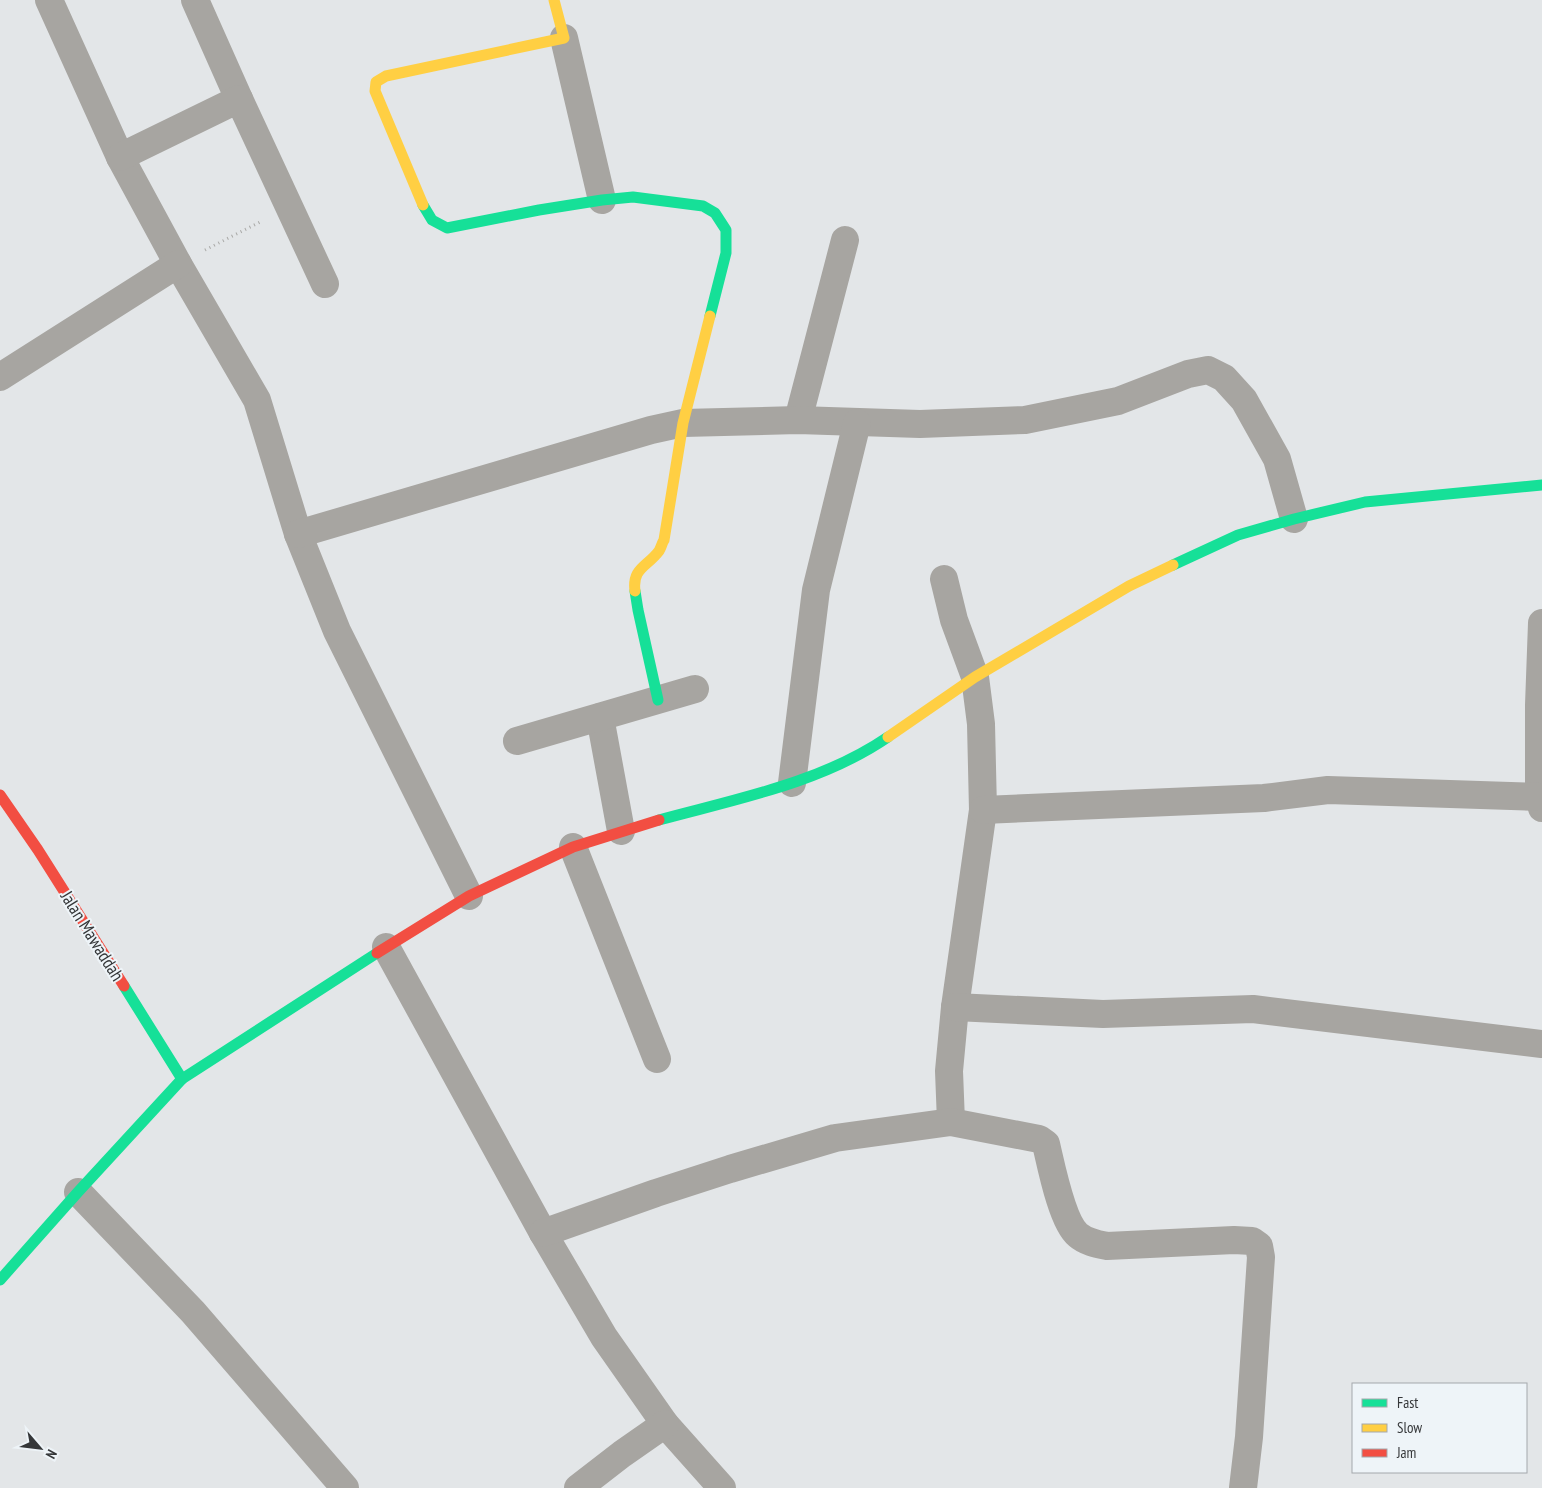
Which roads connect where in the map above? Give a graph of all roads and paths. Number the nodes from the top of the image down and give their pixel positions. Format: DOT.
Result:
graph roads {
  1 [pos="49,0"];
  2 [pos="195,0"];
  3 [pos="554,0"];
  4 [pos="564,38"];
  5 [pos="239,99"];
  6 [pos="120,156"];
  7 [pos="602,200"];
  8 [pos="289,207"];
  9 [pos="845,240"];
  10 [pos="178,264"];
  11 [pos="325,284"];
  12 [pos="0,377"];
  13 [pos="798,420"];
  14 [pos="683,423"];
  15 [pos="857,423"];
  16 [pos="1542,485"];
  17 [pos="1294,519"];
  18 [pos="298,534"];
  19 [pos="944,579"];
  20 [pos="1542,623"];
  21 [pos="975,677"];
  22 [pos="695,689"];
  23 [pos="658,700"];
  24 [pos="600,717"];
  25 [pos="517,741"];
  26 [pos="792,783"];
  27 [pos="0,795"];
  28 [pos="1541,802"];
  29 [pos="983,810"];
  30 [pos="620,831"];
  31 [pos="573,847"];
  32 [pos="470,896"];
  33 [pos="386,947"];
  34 [pos="954,1006"];
  35 [pos="1542,1044"];
  36 [pos="657,1060"];
  37 [pos="182,1079"];
  38 [pos="951,1122"];
  39 [pos="78,1192"];
  40 [pos="543,1233"];
  41 [pos="0,1280"];
  42 [pos="665,1424"];
  43 [pos="345,1488"];
  44 [pos="578,1488"];
  45 [pos="722,1488"];
  46 [pos="1243,1488"];
  1 -- 6 [label="street"];
  2 -- 5 [label="street"];
  3 -- 4 [label="street"];
  4 -- 7 [label="street"];
  4 -- 7 [label="street"];
  5 -- 6 [label="street"];
  5 -- 8 [label="street"];
  6 -- 10 [label="street"];
  7 -- 14 [label="street"];
  8 -- 10 [label="path"];
  8 -- 11 [label="street"];
  9 -- 13 [label="street"];
  10 -- 12 [label="street"];
  10 -- 18 [label="street"];
  13 -- 14 [label="street"];
  13 -- 15 [label="street"];
  14 -- 18 [label="street"];
  14 -- 23 [label="street"];
  15 -- 17 [label="street"];
  15 -- 26 [label="street"];
  16 -- 17 [label="street"];
  17 -- 21 [label="street"];
  18 -- 32 [label="street"];
  19 -- 21 [label="street"];
  20 -- 28 [label="street"];
  21 -- 26 [label="street"];
  21 -- 29 [label="street"];
  22 -- 23 [label="street"];
  23 -- 24 [label="street"];
  24 -- 25 [label="street"];
  24 -- 30 [label="street"];
  26 -- 30 [label="street"];
  27 -- 37 [label="street, Jalan Mawaddah"];
  28 -- 29 [label="street"];
  29 -- 34 [label="street"];
  30 -- 31 [label="street"];
  31 -- 32 [label="street"];
  31 -- 36 [label="street"];
  32 -- 33 [label="street"];
  33 -- 37 [label="street"];
  33 -- 40 [label="street"];
  34 -- 35 [label="street"];
  34 -- 38 [label="street"];
  37 -- 39 [label="street"];
  38 -- 40 [label="street"];
  38 -- 46 [label="street"];
  39 -- 41 [label="street"];
  39 -- 43 [label="street"];
  40 -- 42 [label="street"];
  42 -- 44 [label="street"];
  42 -- 45 [label="street"];
}
